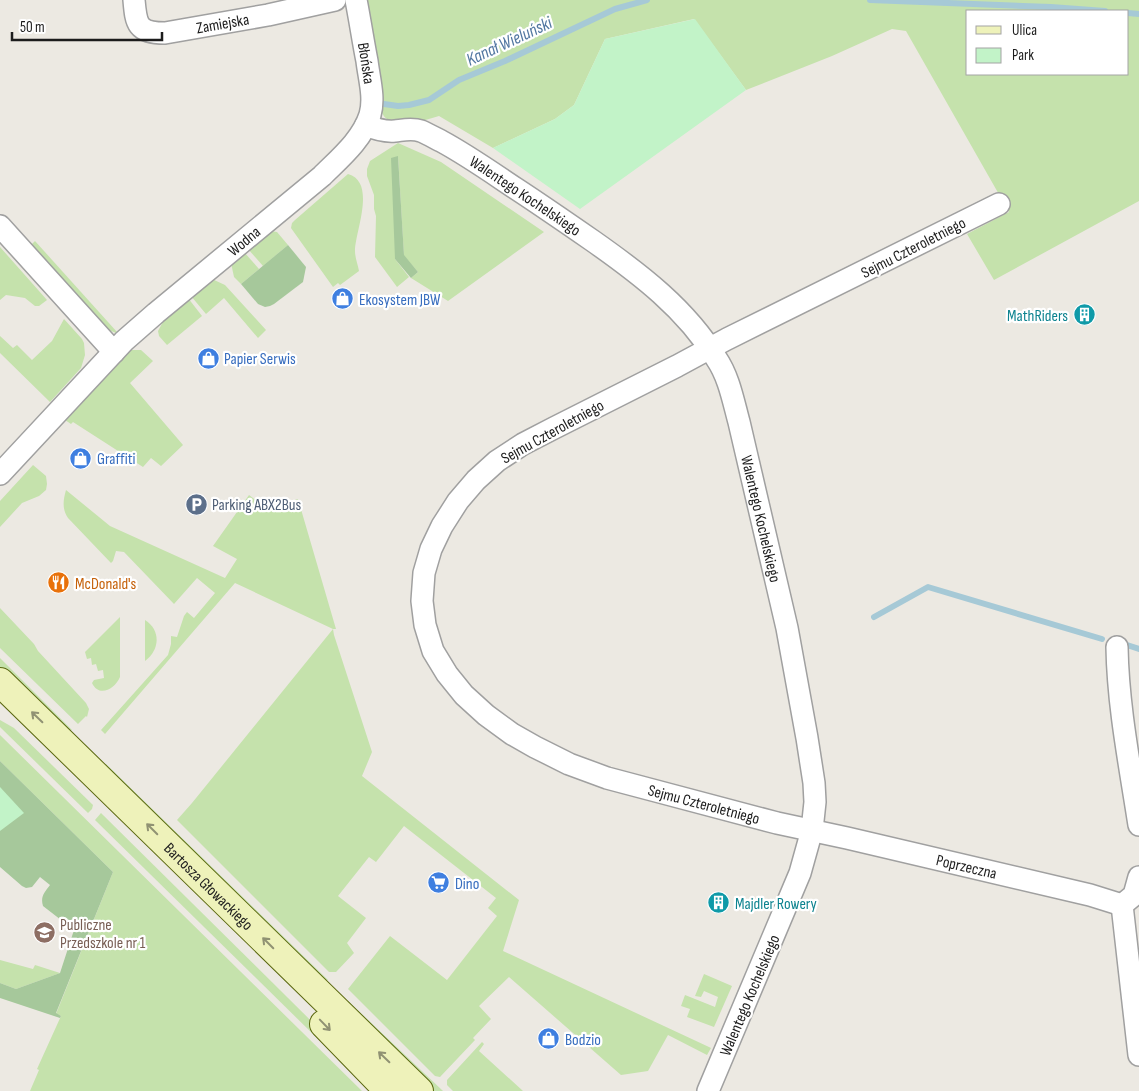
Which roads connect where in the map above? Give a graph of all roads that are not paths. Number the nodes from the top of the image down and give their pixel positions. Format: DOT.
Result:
graph roads {
  1 [pos="134,0"];
  2 [pos="335,0"];
  3 [pos="356,0"];
  4 [pos="366,125"];
  5 [pos="999,204"];
  6 [pos="0,226"];
  7 [pos="710,349"];
  8 [pos="114,352"];
  9 [pos="0,474"];
  10 [pos="1117,647"];
  11 [pos="0,682"];
  12 [pos="0,706"];
  13 [pos="1139,825"];
  14 [pos="812,830"];
  15 [pos="1139,876"];
  16 [pos="1122,905"];
  17 [pos="1139,1055"];
  18 [pos="389,1091"];
  19 [pos="419,1091"];
  20 [pos="708,1091"];
  1 -- 2 [label="street, Zamiejska"];
  3 -- 4 [label="street, Błońska"];
  4 -- 7 [label="street, Walentego Kochelskiego"];
  4 -- 8 [label="street, Wodna"];
  5 -- 7 [label="street, Sejmu Czteroletniego"];
  6 -- 8 [label="street"];
  7 -- 14 [label="street, Walentego Kochelskiego"];
  7 -- 14 [label="street, Sejmu Czteroletniego"];
  8 -- 9 [label="street, Wodna"];
  10 -- 13 [label="street"];
  19 -- 11 [label="street, Bartosza Głowackiego, one-way"];
  12 -- 18 [label="street, Bartosza Głowackiego, one-way"];
  14 -- 16 [label="street, Poprzeczna"];
  14 -- 20 [label="street, Walentego Kochelskiego"];
  15 -- 16 [label="street"];
  16 -- 17 [label="street"];
}
